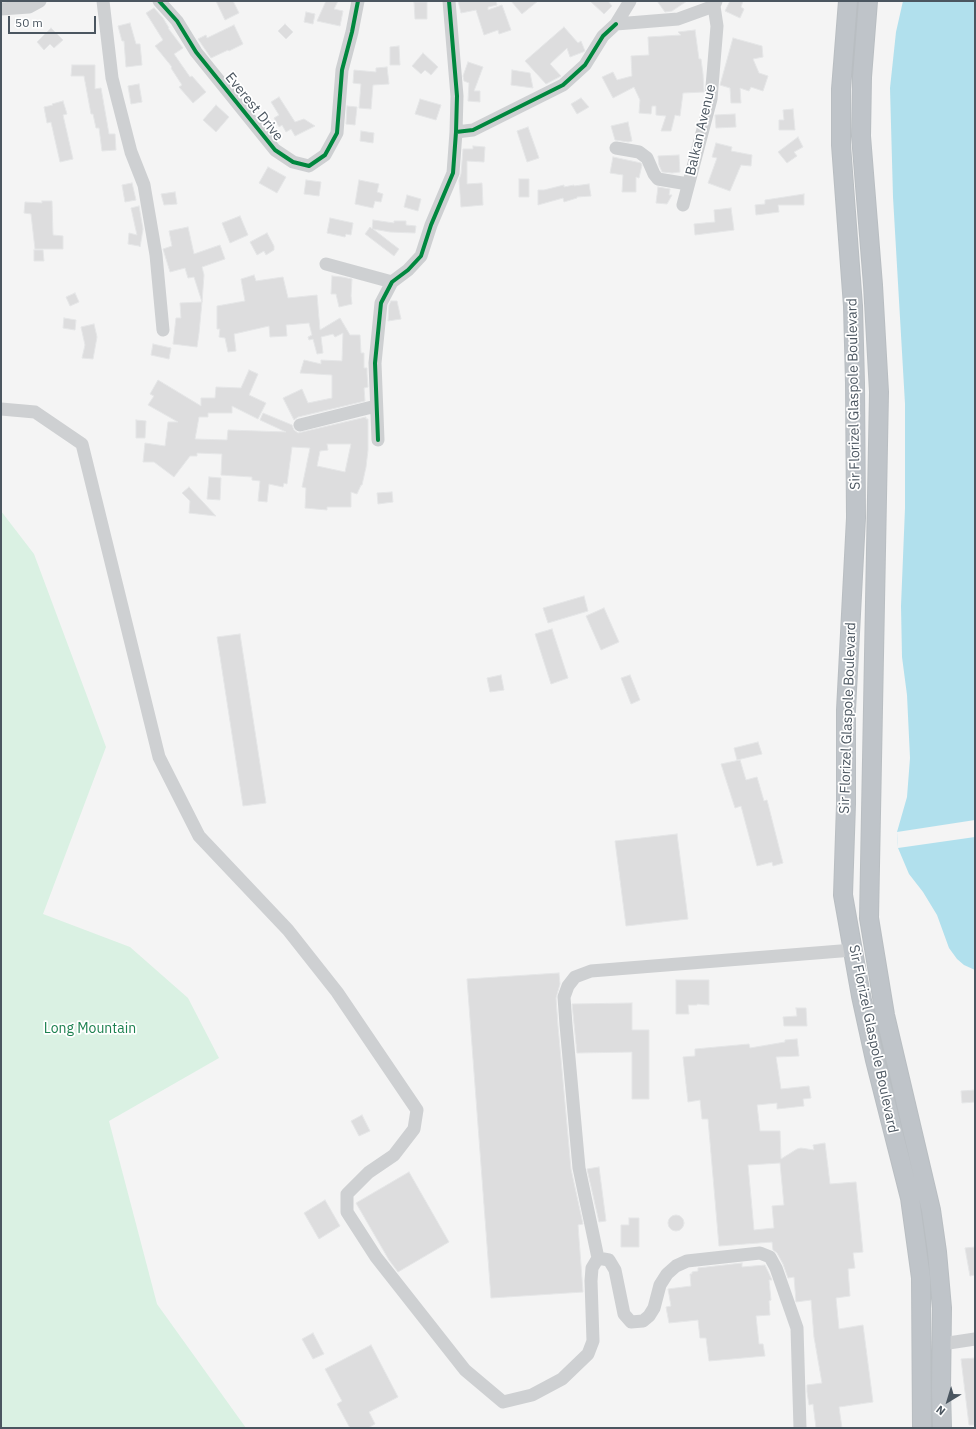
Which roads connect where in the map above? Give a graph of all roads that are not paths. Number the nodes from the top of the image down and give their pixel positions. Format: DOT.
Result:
graph roads {
  1 [pos="40,1"];
  2 [pos="103,1"];
  3 [pos="159,1"];
  4 [pos="358,1"];
  5 [pos="449,1"];
  6 [pos="630,1"];
  7 [pos="848,1"];
  8 [pos="868,1"];
  9 [pos="715,4"];
  10 [pos="1,9"];
  11 [pos="616,24"];
  12 [pos="456,132"];
  13 [pos="616,148"];
  14 [pos="688,184"];
  15 [pos="682,204"];
  16 [pos="326,264"];
  17 [pos="392,282"];
  18 [pos="163,330"];
  19 [pos="376,406"];
  20 [pos="1,409"];
  21 [pos="300,425"];
  22 [pos="378,440"];
  23 [pos="853,950"];
  24 [pos="598,1258"];
  25 [pos="975,1339"];
  26 [pos="942,1344"];
  27 [pos="800,1428"];
  28 [pos="922,1428"];
  29 [pos="942,1428"];
  1 -- 10 [label="street"];
  2 -- 18 [label="street"];
  3 -- 4 [label="street, Everest Drive"];
  5 -- 12 [label="street"];
  6 -- 11 [label="street"];
  7 -- 23 [label="highway, Sir Florizel Glaspole Boulevard"];
  8 -- 26 [label="highway, Sir Florizel Glaspole Boulevard"];
  9 -- 11 [label="street"];
  9 -- 14 [label="street, Balkan Avenue"];
  11 -- 12 [label="street"];
  12 -- 17 [label="street"];
  13 -- 14 [label="street"];
  14 -- 15 [label="street, Balkan Avenue"];
  16 -- 17 [label="street"];
  17 -- 19 [label="street"];
  19 -- 21 [label="street"];
  19 -- 22 [label="street"];
  20 -- 24 [label="street"];
  23 -- 24 [label="street"];
  23 -- 28 [label="highway, Sir Florizel Glaspole Boulevard"];
  24 -- 27 [label="street"];
  25 -- 26 [label="street"];
  26 -- 29 [label="highway, Sir Florizel Glaspole Boulevard"];
}
